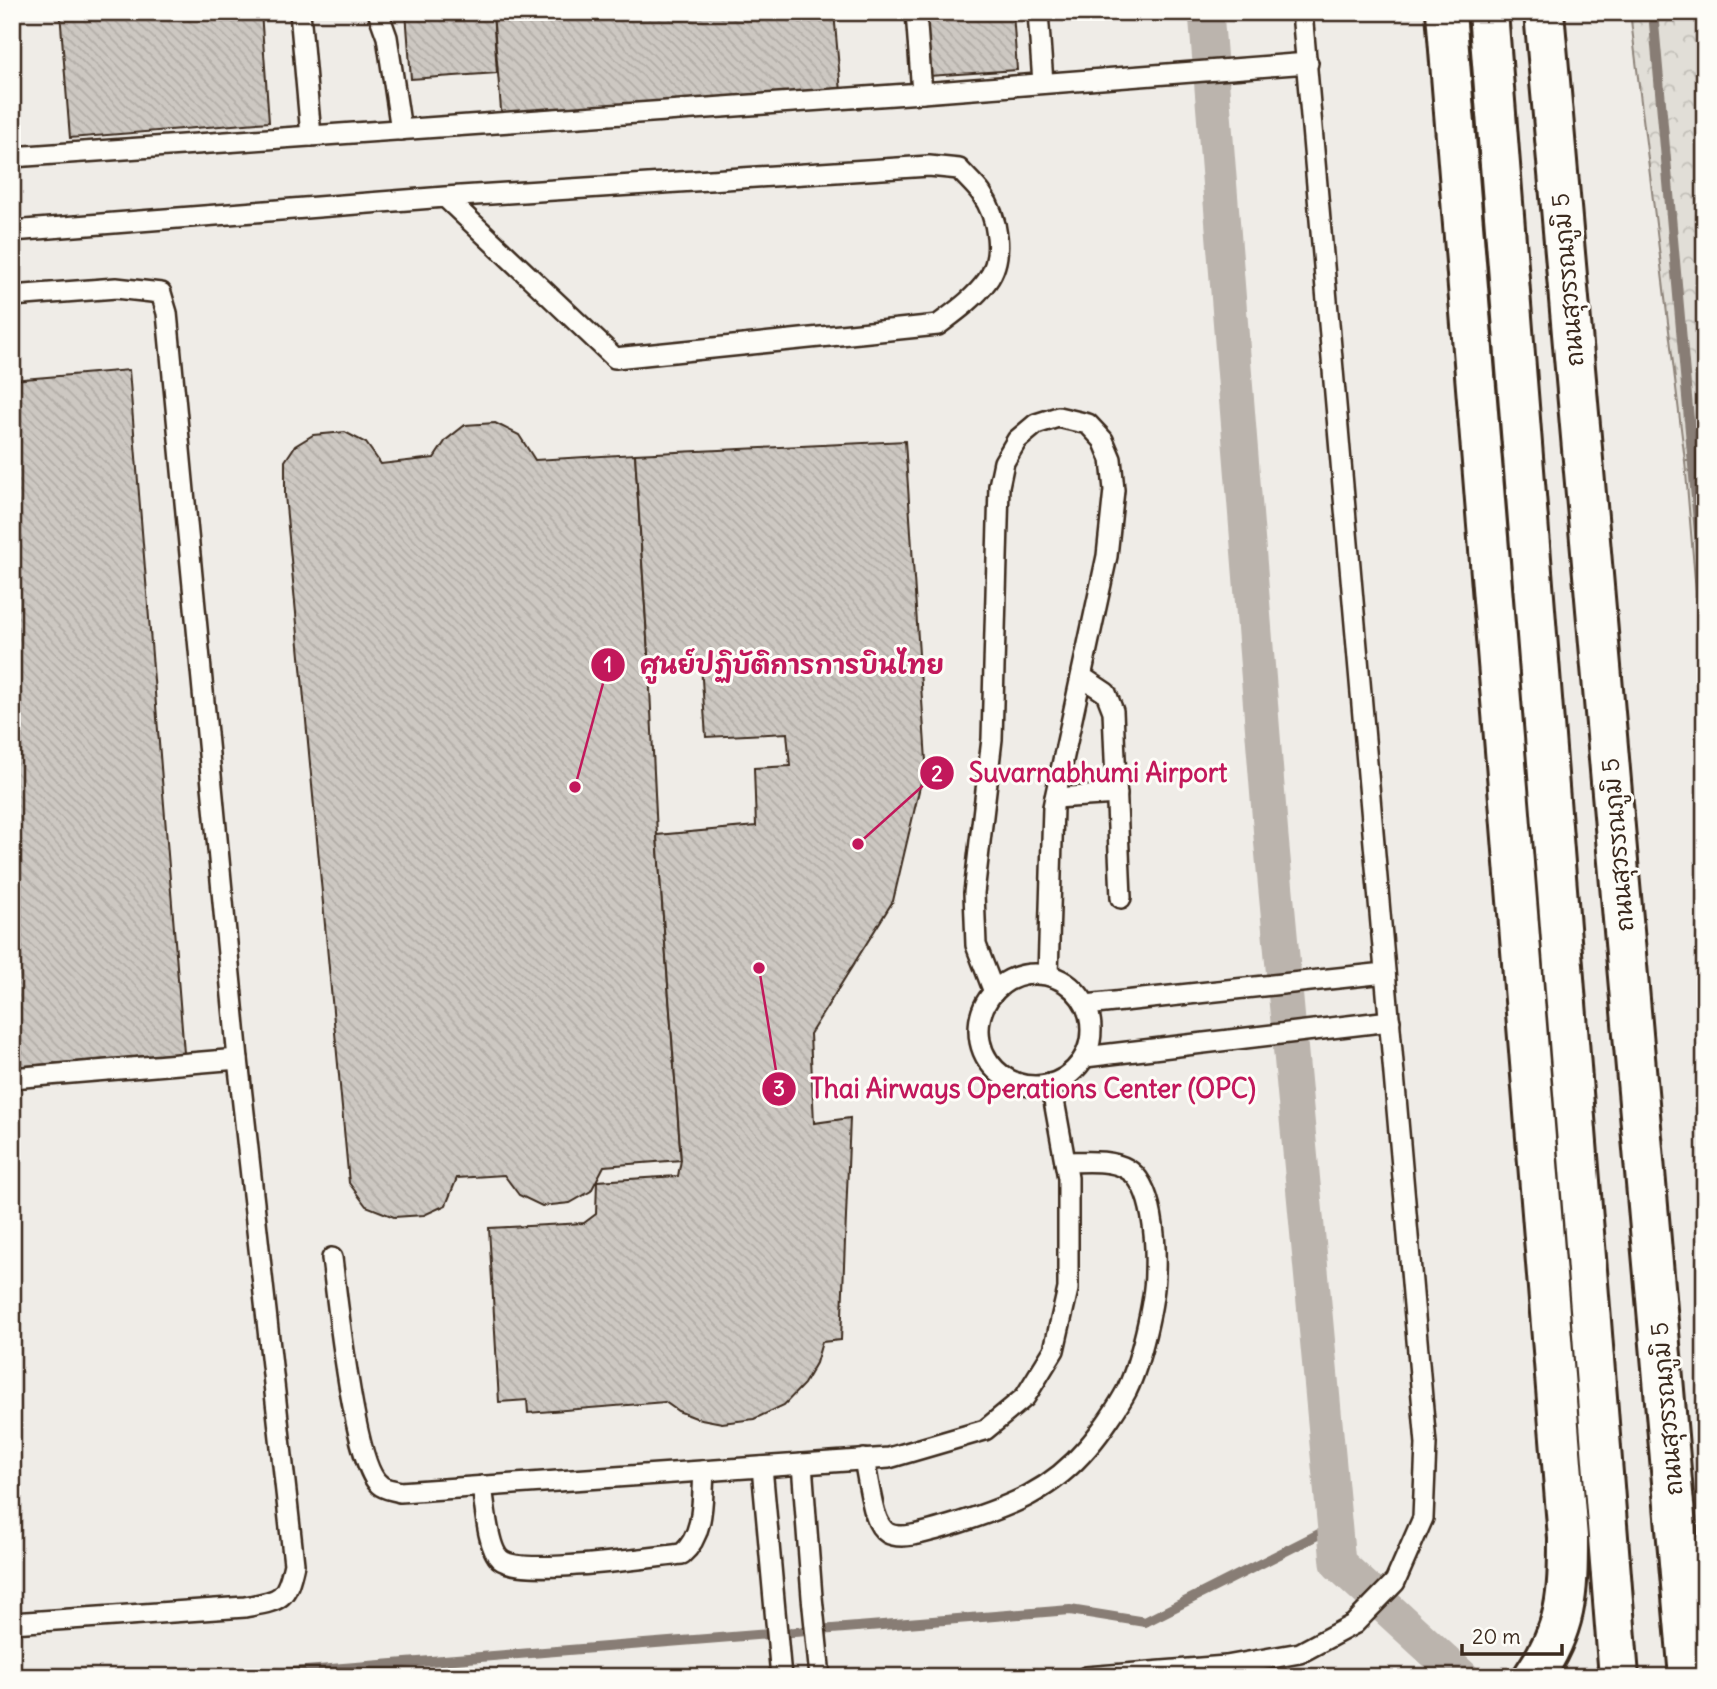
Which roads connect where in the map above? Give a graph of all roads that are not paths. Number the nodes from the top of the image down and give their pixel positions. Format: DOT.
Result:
graph roads {
  1 [pos="300,12"];
  2 [pos="378,12"];
  3 [pos="916,12"];
  4 [pos="1038,12"];
  5 [pos="1302,12"];
  6 [pos="1446,12"];
  7 [pos="1488,12"];
  8 [pos="1544,12"];
  9 [pos="1308,62"];
  10 [pos="1043,83"];
  11 [pos="922,93"];
  12 [pos="401,130"];
  13 [pos="311,136"];
  14 [pos="12,157"];
  15 [pos="446,197"];
  16 [pos="12,231"];
  17 [pos="12,296"];
  18 [pos="1082,677"];
  19 [pos="1117,794"];
  20 [pos="1055,798"];
  21 [pos="1121,898"];
  22 [pos="1385,973"];
  23 [pos="1048,975"];
  24 [pos="994,992"];
  25 [pos="1086,1005"];
  26 [pos="1390,1021"];
  27 [pos="1085,1057"];
  28 [pos="238,1059"];
  29 [pos="12,1078"];
  30 [pos="1051,1084"];
  31 [pos="1065,1162"];
  32 [pos="332,1258"];
  33 [pos="864,1460"];
  34 [pos="802,1464"];
  35 [pos="762,1467"];
  36 [pos="704,1471"];
  37 [pos="482,1486"];
  38 [pos="12,1623"];
  39 [pos="781,1677"];
  40 [pos="820,1677"];
  41 [pos="1086,1677"];
  42 [pos="1533,1677"];
  43 [pos="1619,1677"];
  44 [pos="1689,1677"];
  1 -- 13 [label="lane"];
  2 -- 12 [label="lane"];
  3 -- 11 [label="lane"];
  4 -- 10 [label="lane"];
  5 -- 9 [label="lane"];
  6 -- 42 [label="main road"];
  7 -- 43 [label="main road"];
  8 -- 44 [label="main road, ถนนสุวรรณภูมิ 5"];
  9 -- 10 [label="lane"];
  9 -- 22 [label="lane"];
  10 -- 11 [label="lane"];
  11 -- 12 [label="lane"];
  12 -- 13 [label="lane"];
  13 -- 14 [label="lane"];
  15 -- 15 [label="lane"];
  15 -- 16 [label="lane"];
  17 -- 28 [label="lane"];
  18 -- 19 [label="lane"];
  18 -- 20 [label="lane"];
  18 -- 24 [label="lane"];
  19 -- 20 [label="lane"];
  19 -- 21 [label="lane"];
  20 -- 23 [label="lane"];
  22 -- 25 [label="lane"];
  22 -- 26 [label="lane"];
  23 -- 24 [label="lane"];
  23 -- 25 [label="lane"];
  24 -- 30 [label="lane"];
  25 -- 27 [label="lane"];
  26 -- 27 [label="lane"];
  26 -- 41 [label="lane"];
  27 -- 30 [label="lane"];
  28 -- 29 [label="lane"];
  28 -- 38 [label="lane"];
  30 -- 31 [label="lane"];
  31 -- 33 [label="lane"];
  31 -- 33 [label="lane"];
  32 -- 37 [label="lane"];
  33 -- 34 [label="lane"];
  34 -- 35 [label="lane"];
  34 -- 40 [label="lane"];
  35 -- 36 [label="lane"];
  35 -- 39 [label="lane"];
  36 -- 37 [label="lane"];
  36 -- 37 [label="lane"];
}
